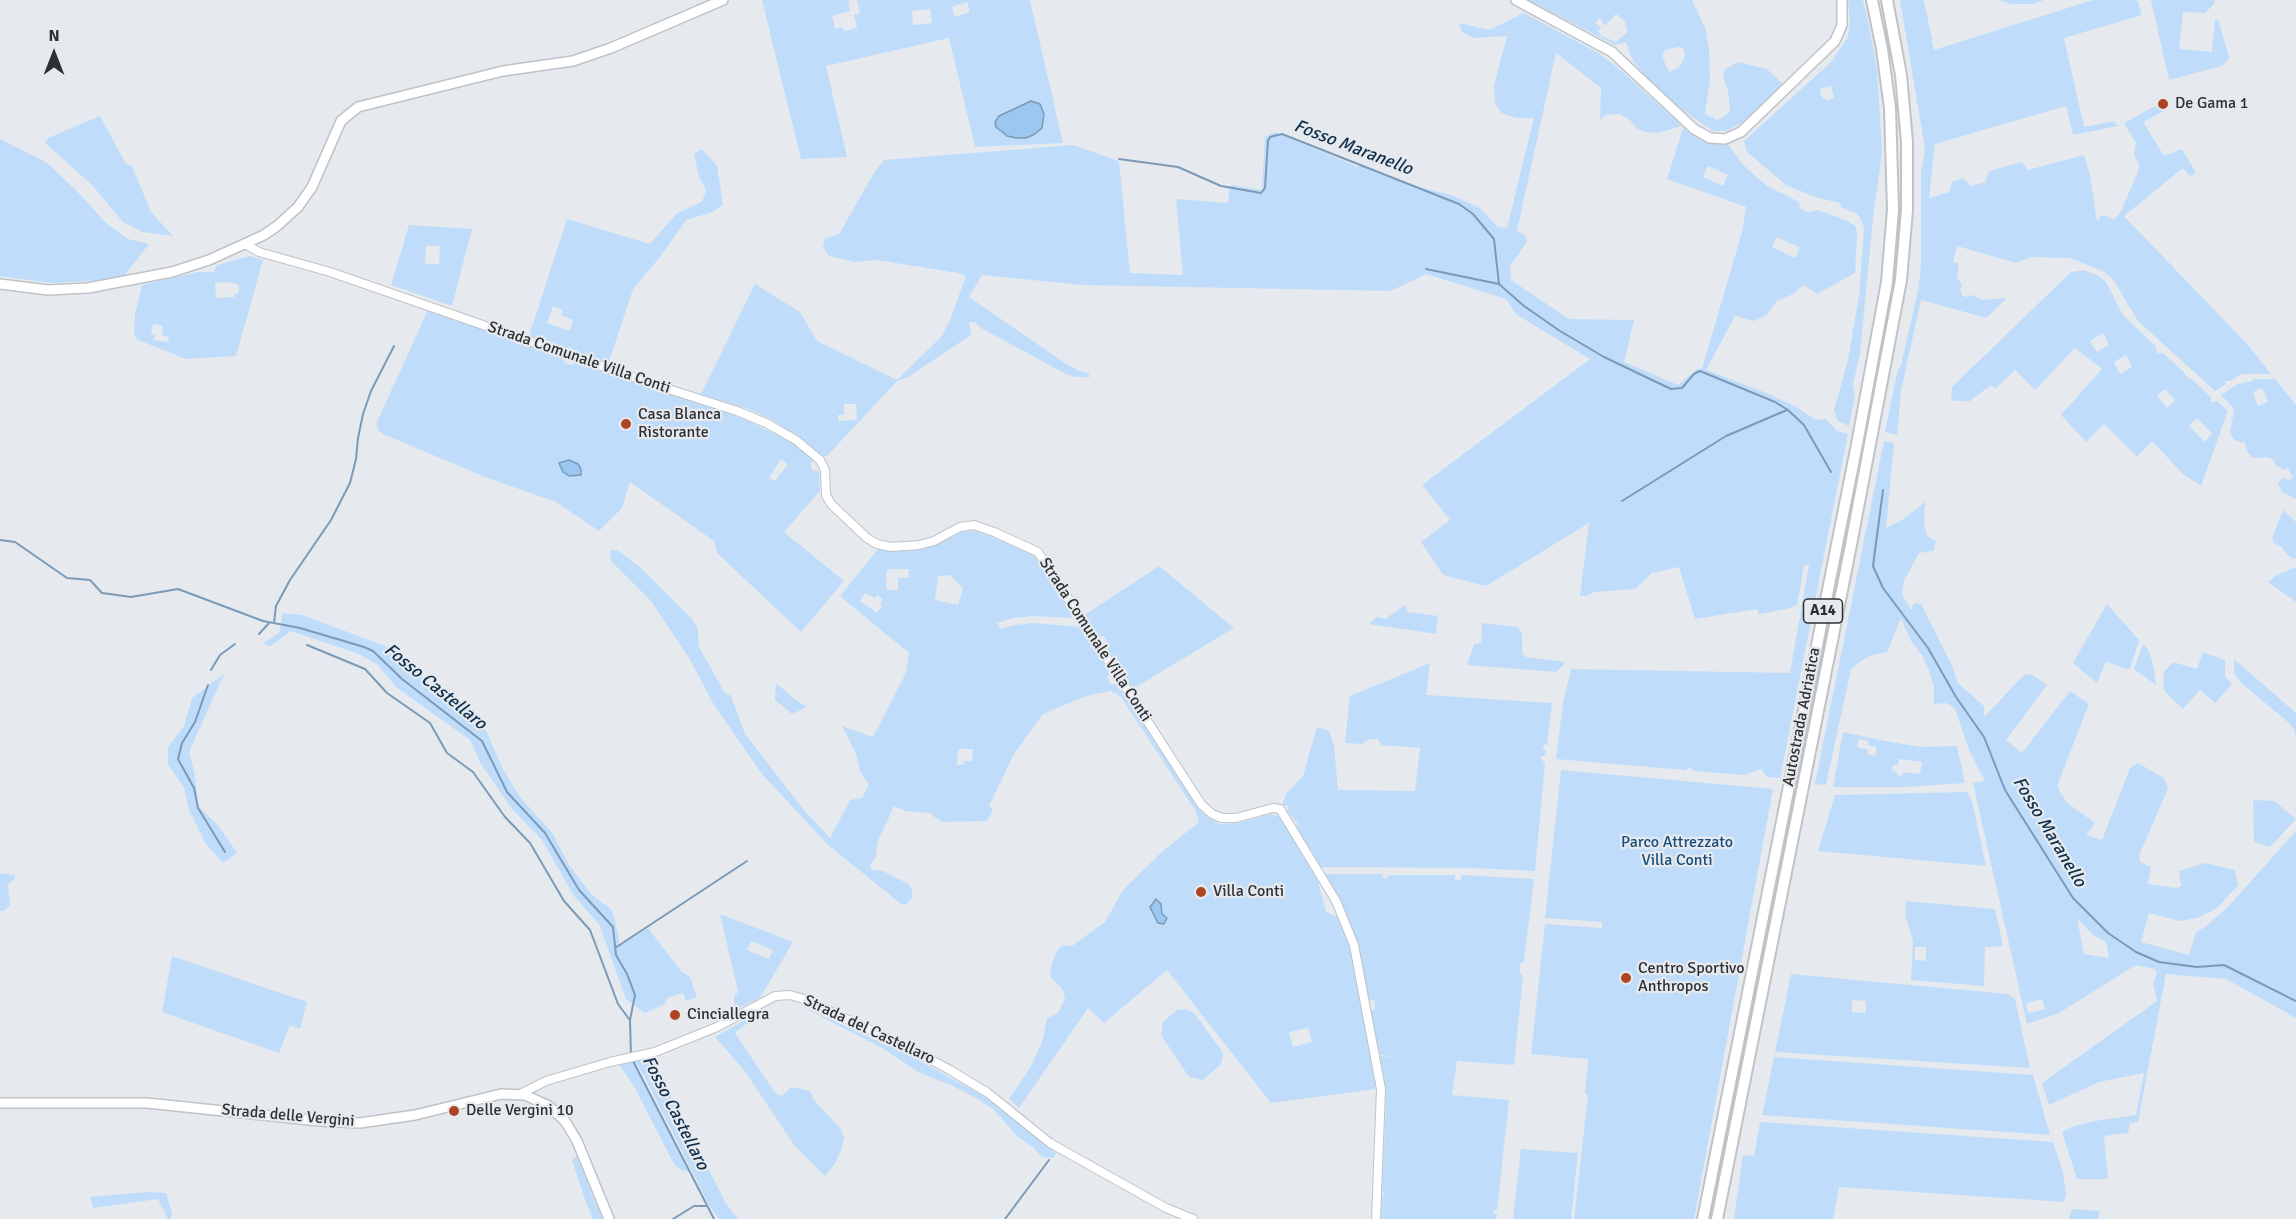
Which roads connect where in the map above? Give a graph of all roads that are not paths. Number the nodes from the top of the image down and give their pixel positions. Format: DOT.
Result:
graph roads {
  1 [pos="723,0"];
  2 [pos="1516,0"];
  3 [pos="1842,0"];
  4 [pos="1872,0"];
  5 [pos="1887,0"];
  6 [pos="245,244"];
  7 [pos="0,284"];
  8 [pos="520,1094"];
  9 [pos="0,1103"];
  10 [pos="609,1219"];
  11 [pos="1192,1219"];
  12 [pos="1376,1219"];
  13 [pos="1703,1219"];
  14 [pos="1718,1219"];
  1 -- 6 [label="main road"];
  2 -- 3 [label="main road"];
  4 -- 13 [label="highway, Autostrada Adriatica / A14"];
  5 -- 14 [label="highway, Autostrada Adriatica / A14"];
  6 -- 7 [label="main road"];
  6 -- 12 [label="street, Strada Comunale Villa Conti"];
  8 -- 9 [label="main road, Strada delle Vergini"];
  8 -- 10 [label="main road, Strada delle Vergini"];
  8 -- 11 [label="street, Strada del Castellaro"];
}
